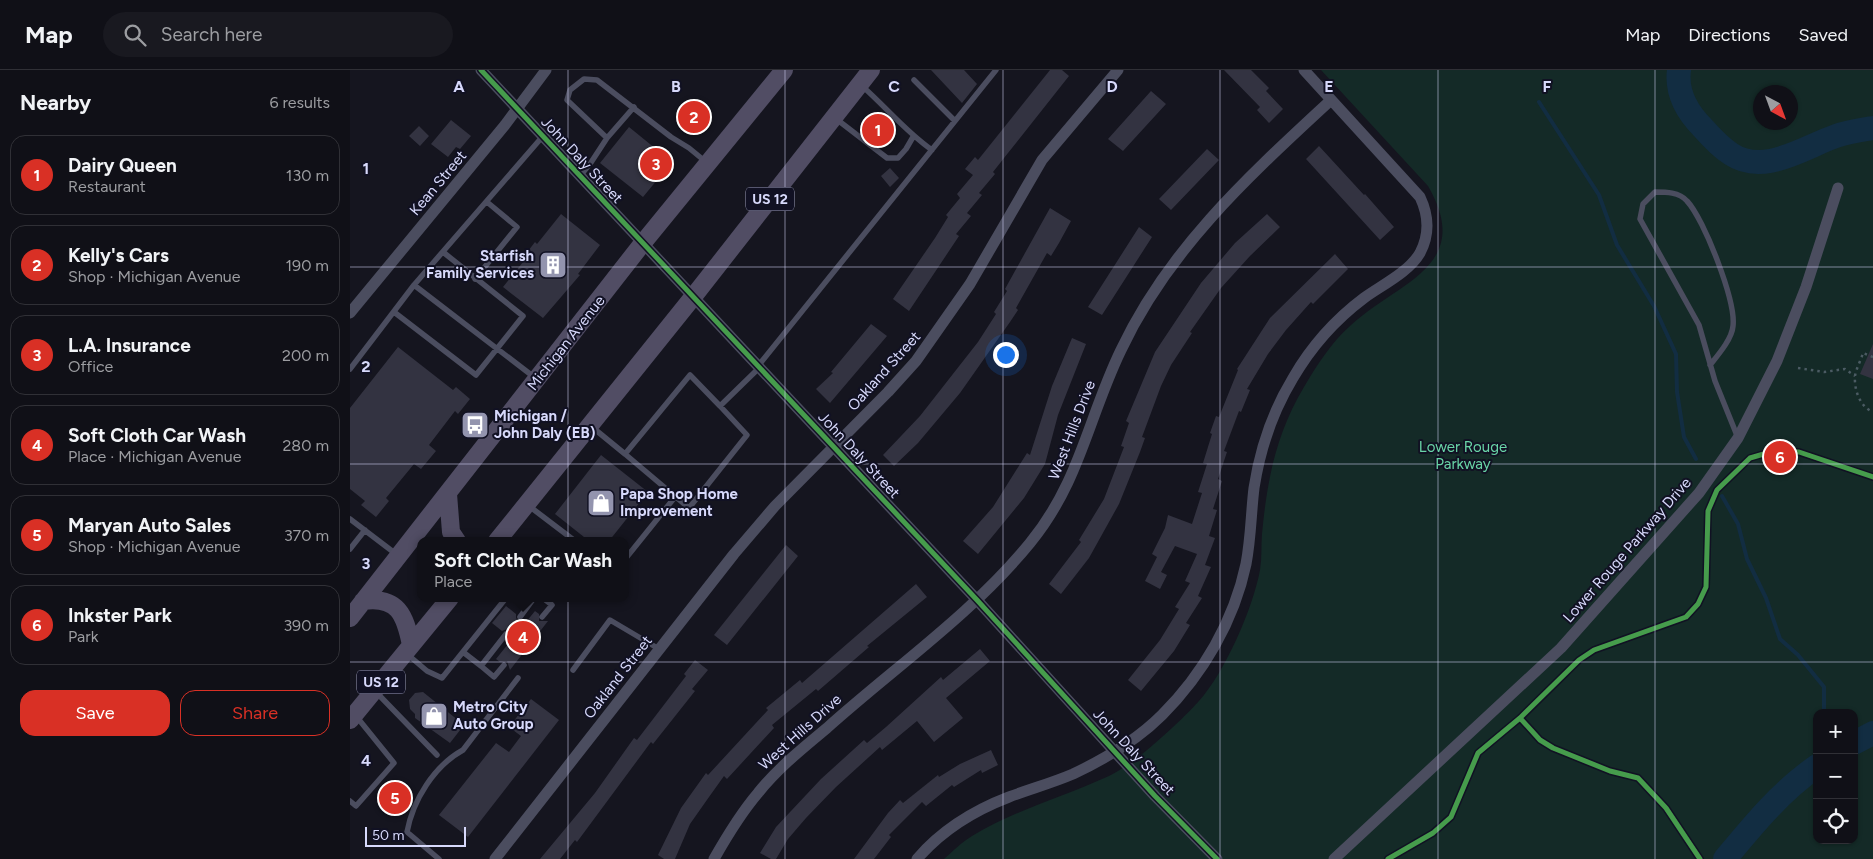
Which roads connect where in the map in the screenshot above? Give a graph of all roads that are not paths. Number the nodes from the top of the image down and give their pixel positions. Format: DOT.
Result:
graph roads {
  1 [pos="481,70"];
  2 [pos="546,70"];
  3 [pos="784,70"];
  4 [pos="996,70"];
  5 [pos="1118,70"];
  6 [pos="1304,70"];
  7 [pos="865,77"];
  8 [pos="914,80"];
  9 [pos="1331,100"];
  10 [pos="634,107"];
  11 [pos="517,109"];
  12 [pos="833,117"];
  13 [pos="955,121"];
  14 [pos="543,136"];
  15 [pos="913,137"];
  16 [pos="607,138"];
  17 [pos="932,150"];
  18 [pos="707,164"];
  19 [pos="580,176"];
  20 [pos="1838,188"];
  21 [pos="487,202"];
  22 [pos="642,244"];
  23 [pos="443,252"];
  24 [pos="476,278"];
  25 [pos="414,285"];
  26 [pos="693,298"];
  27 [pos="394,312"];
  28 [pos="350,313"];
  29 [pos="497,348"];
  30 [pos="1710,366"];
  31 [pos="759,367"];
  32 [pos="350,369"];
  33 [pos="538,380"];
  34 [pos="720,406"];
  35 [pos="590,425"];
  36 [pos="1738,438"];
  37 [pos="834,447"];
  38 [pos="625,454"];
  39 [pos="448,494"];
  40 [pos="675,496"];
  41 [pos="526,504"];
  42 [pos="350,519"];
  43 [pos="365,530"];
  44 [pos="454,537"];
  45 [pos="499,537"];
  46 [pos="570,537"];
  47 [pos="350,549"];
  48 [pos="629,554"];
  49 [pos="399,556"];
  50 [pos="977,600"];
  51 [pos="363,601"];
  52 [pos="447,602"];
  53 [pos="503,602"];
  54 [pos="531,602"];
  55 [pos="548,602"];
  56 [pos="520,617"];
  57 [pos="542,617"];
  58 [pos="350,618"];
  59 [pos="506,634"];
  60 [pos="408,649"];
  61 [pos="659,649"];
  62 [pos="463,652"];
  63 [pos="504,665"];
  64 [pos="481,666"];
  65 [pos="573,670"];
  66 [pos="518,678"];
  67 [pos="374,690"];
  68 [pos="352,717"];
  69 [pos="1116,751"];
  70 [pos="438,754"];
  71 [pos="350,802"];
  72 [pos="439,859"];
  73 [pos="495,859"];
  74 [pos="714,859"];
  75 [pos="916,859"];
  76 [pos="1217,859"];
  77 [pos="1334,859"];
  1 -- 11 [label="street, John Daly Street"];
  2 -- 11 [label="street, Kean Street"];
  3 -- 18 [label="main road, Michigan Avenue"];
  4 -- 13 [label="lane"];
  5 -- 37 [label="street, Oakland Street"];
  6 -- 9 [label="street"];
  7 -- 12 [label="main road, US 12"];
  7 -- 15 [label="lane"];
  8 -- 13 [label="lane"];
  9 -- 50 [label="street, West Hills Drive"];
  9 -- 69 [label="street"];
  10 -- 16 [label="lane"];
  10 -- 16 [label="lane"];
  10 -- 18 [label="lane"];
  11 -- 14 [label="street, John Daly Street"];
  11 -- 28 [label="street, Kean Street"];
  12 -- 15 [label="lane"];
  12 -- 26 [label="main road, US 12"];
  13 -- 17 [label="lane"];
  14 -- 19 [label="street, John Daly Street"];
  14 -- 21 [label="lane"];
  15 -- 17 [label="lane"];
  16 -- 19 [label="lane"];
  17 -- 31 [label="lane"];
  18 -- 22 [label="main road, Michigan Avenue"];
  19 -- 22 [label="street, John Daly Street"];
  20 -- 36 [label="street, Lower Rouge Parkway Drive"];
  21 -- 23 [label="lane"];
  21 -- 24 [label="lane"];
  22 -- 26 [label="street, John Daly Street"];
  22 -- 33 [label="main road, Michigan Avenue"];
  23 -- 24 [label="lane"];
  23 -- 25 [label="lane"];
  24 -- 29 [label="lane"];
  25 -- 27 [label="lane"];
  25 -- 29 [label="lane"];
  26 -- 31 [label="street, John Daly Street"];
  26 -- 35 [label="main road, US 12"];
  27 -- 29 [label="lane"];
  27 -- 32 [label="lane"];
  29 -- 33 [label="lane"];
  30 -- 30 [label="lane"];
  30 -- 36 [label="lane"];
  31 -- 34 [label="lane"];
  31 -- 37 [label="street, John Daly Street"];
  33 -- 39 [label="main road, Michigan Avenue"];
  34 -- 38 [label="lane"];
  34 -- 40 [label="lane"];
  35 -- 38 [label="lane"];
  35 -- 41 [label="main road, US 12"];
  36 -- 77 [label="street, Lower Rouge Parkway Drive"];
  37 -- 50 [label="street, John Daly Street"];
  37 -- 61 [label="street, Oakland Street"];
  38 -- 40 [label="lane"];
  39 -- 44 [label="main road"];
  39 -- 49 [label="main road, Michigan Avenue"];
  40 -- 48 [label="lane"];
  41 -- 45 [label="main road, US 12"];
  41 -- 46 [label="lane"];
  42 -- 43 [label="lane"];
  43 -- 47 [label="lane"];
  43 -- 49 [label="lane"];
  49 -- 51 [label="main road, Michigan Avenue"];
  50 -- 69 [label="street, John Daly Street"];
  50 -- 74 [label="street, West Hills Drive"];
  51 -- 58 [label="main road, Michigan Avenue"];
  51 -- 60 [label="main road"];
  52 -- 60 [label="main road, US 12"];
  53 -- 62 [label="lane"];
  54 -- 56 [label="lane"];
  55 -- 57 [label="lane"];
  59 -- 64 [label="lane"];
  60 -- 62 [label="lane"];
  60 -- 67 [label="main road, US 12"];
  61 -- 65 [label="lane"];
  61 -- 73 [label="street, Oakland Street"];
  62 -- 64 [label="lane"];
  63 -- 64 [label="lane"];
  66 -- 72 [label="lane"];
  67 -- 68 [label="main road, US 12"];
  67 -- 70 [label="lane"];
  68 -- 71 [label="lane"];
  69 -- 75 [label="street"];
  69 -- 76 [label="street, John Daly Street"];
}
